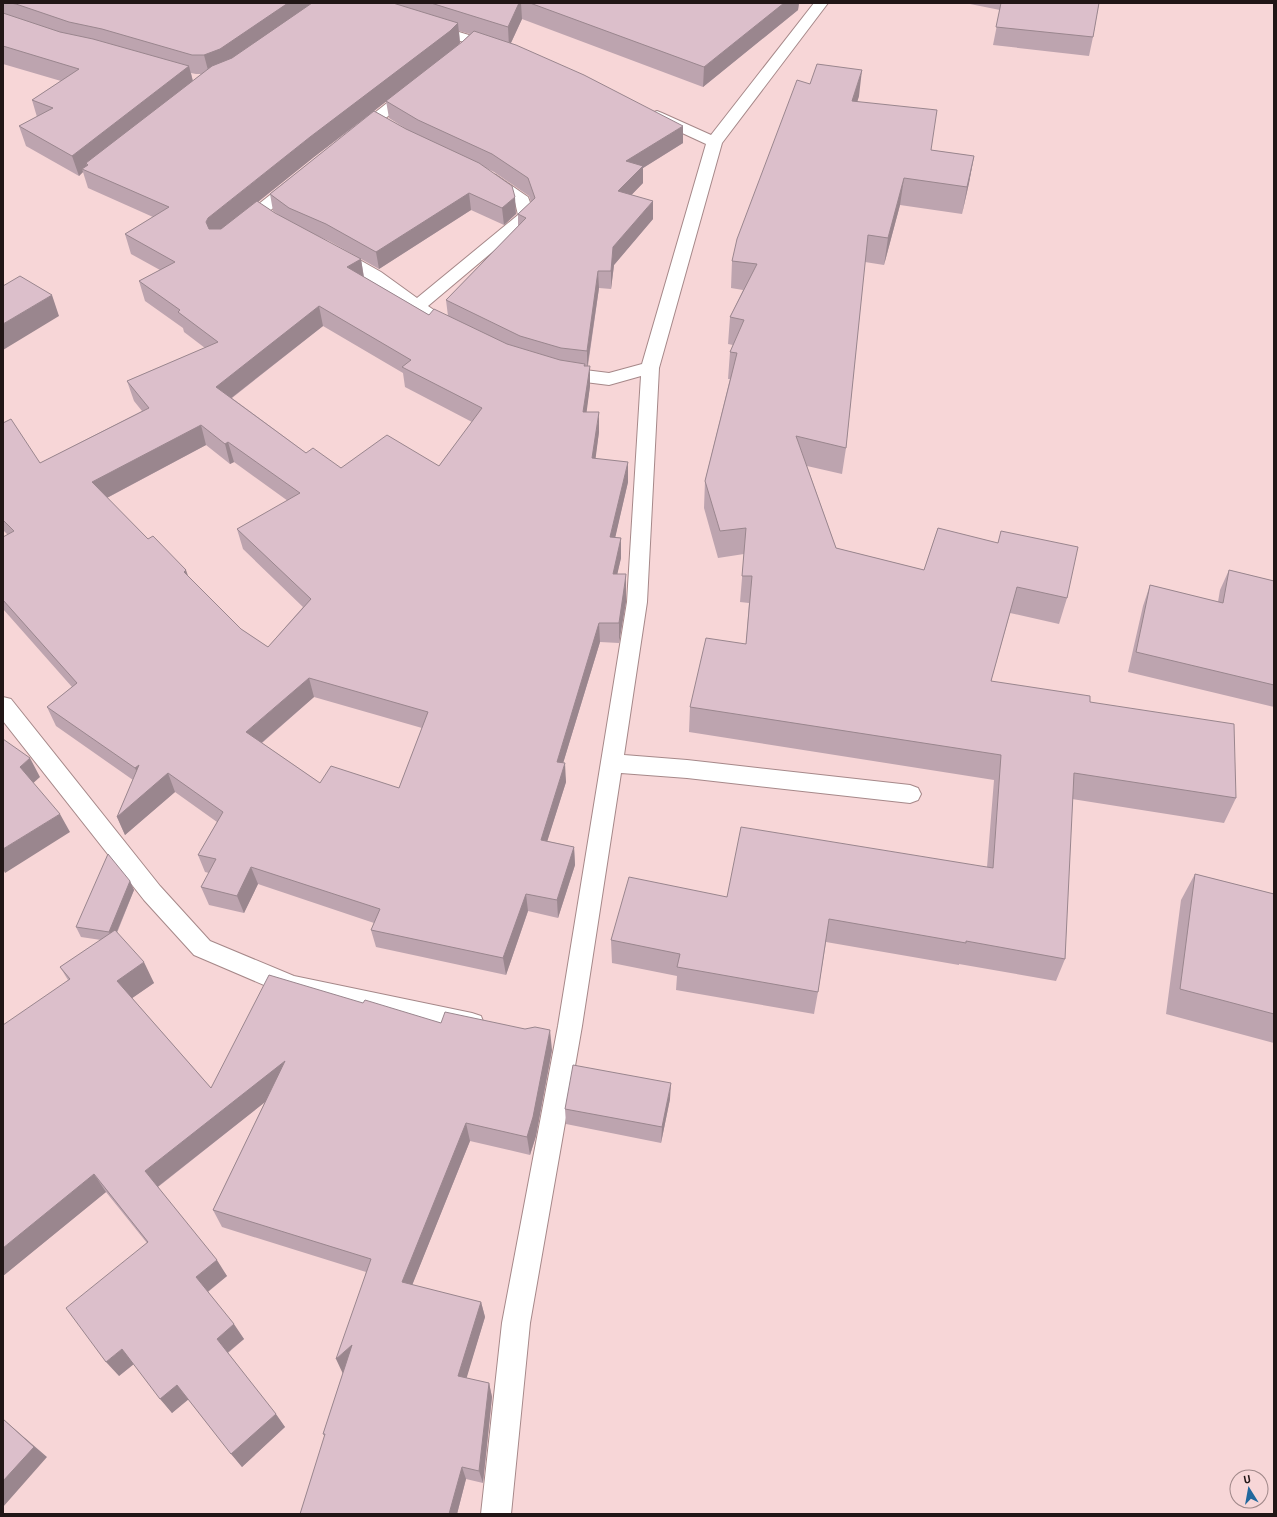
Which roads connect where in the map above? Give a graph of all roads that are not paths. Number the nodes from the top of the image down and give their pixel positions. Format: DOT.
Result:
graph roads {
  1 [pos="821,3"];
  2 [pos="420,25"];
  3 [pos="509,53"];
  4 [pos="422,83"];
  5 [pos="642,109"];
  6 [pos="714,142"];
  7 [pos="344,144"];
  8 [pos="474,170"];
  9 [pos="305,175"];
  10 [pos="260,211"];
  11 [pos="274,221"];
  12 [pos="232,234"];
  13 [pos="322,246"];
  14 [pos="417,306"];
  15 [pos="469,336"];
  16 [pos="650,368"];
  17 [pos="548,369"];
  18 [pos="3,705"];
  19 [pos="612,763"];
  20 [pos="910,794"];
  21 [pos="490,1028"];
  22 [pos="496,1514"];
  1 -- 6 [label="street"];
  2 -- 3 [label="street"];
  4 -- 7 [label="street"];
  5 -- 6 [label="street"];
  6 -- 16 [label="street"];
  8 -- 14 [label="street"];
  9 -- 10 [label="street"];
  10 -- 11 [label="street"];
  10 -- 12 [label="street"];
  13 -- 14 [label="street"];
  14 -- 15 [label="street"];
  16 -- 17 [label="street"];
  16 -- 19 [label="street"];
  18 -- 21 [label="street"];
  19 -- 20 [label="street"];
  19 -- 22 [label="street"];
}
